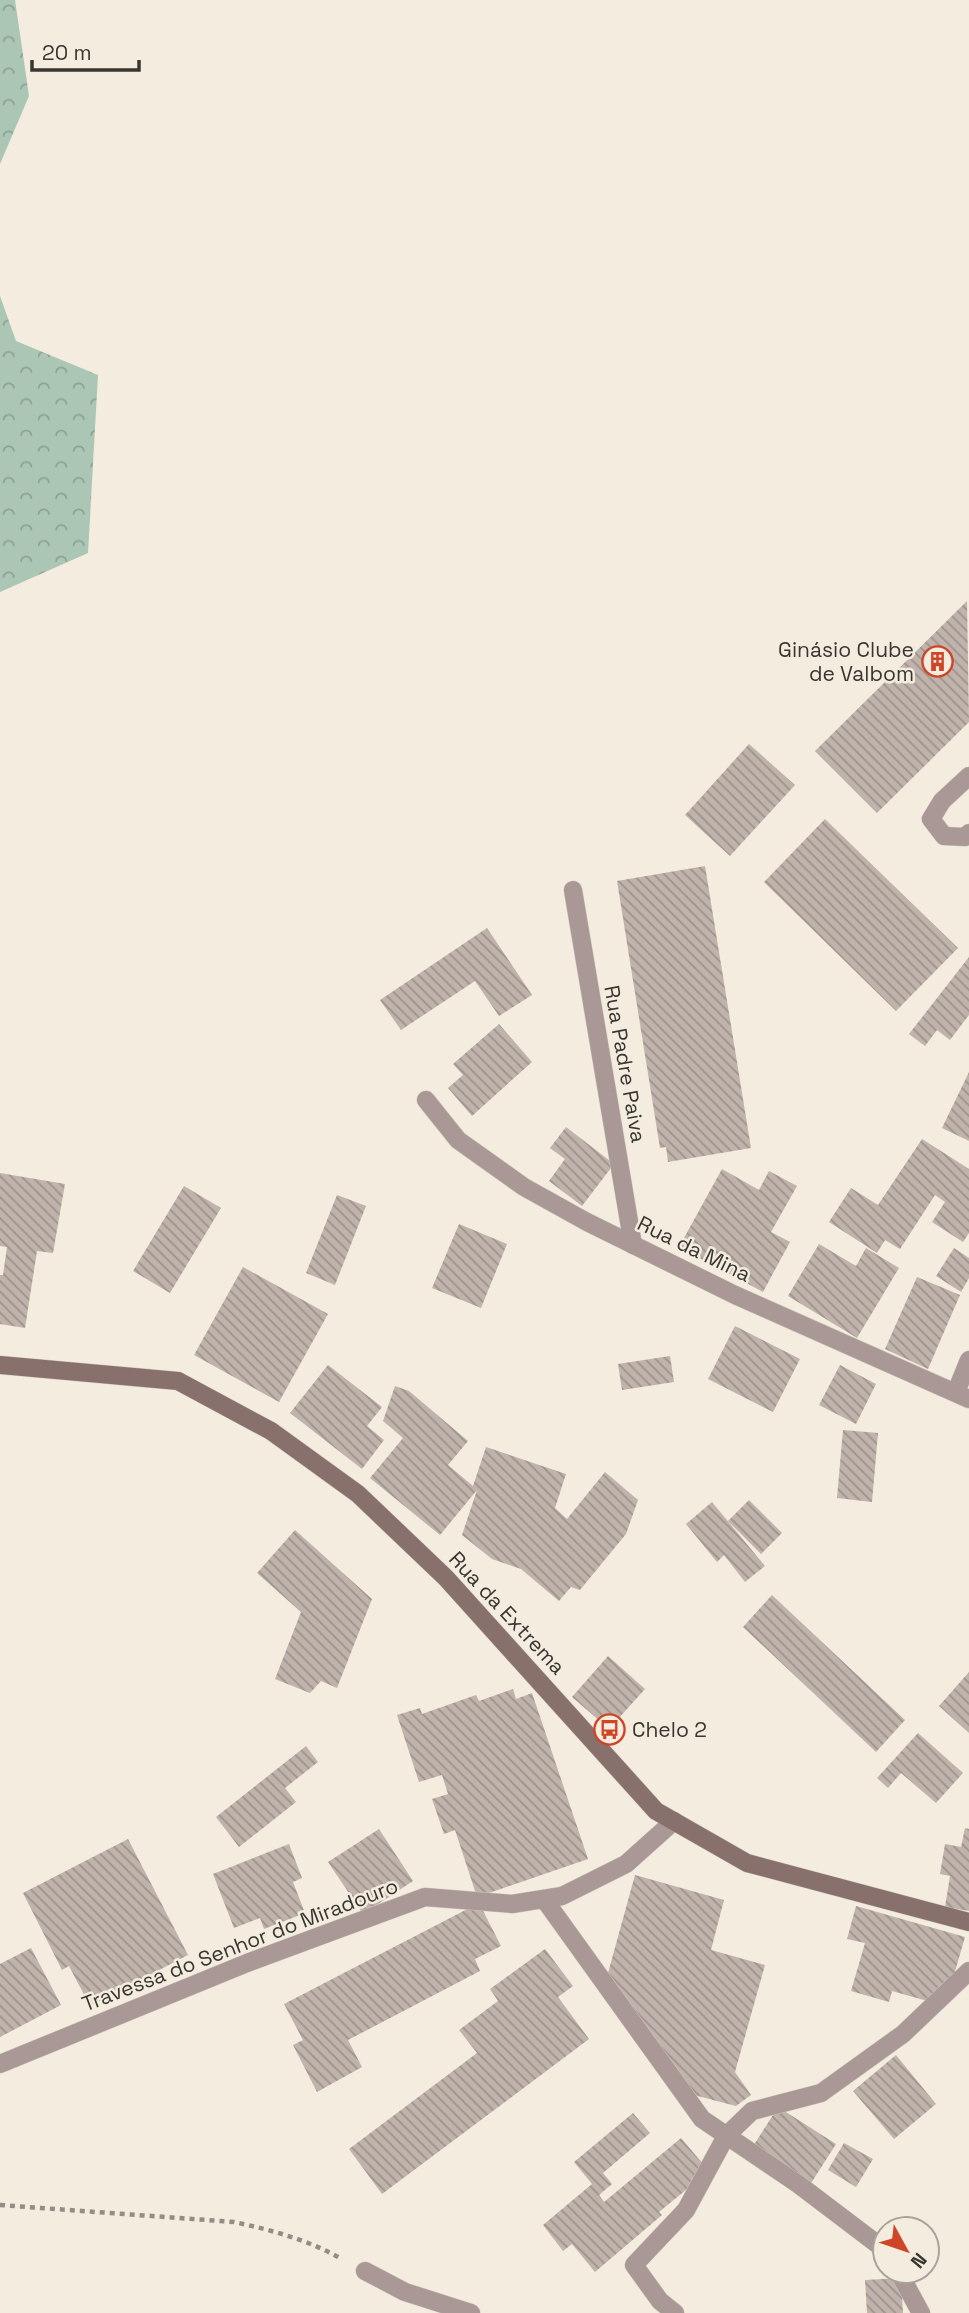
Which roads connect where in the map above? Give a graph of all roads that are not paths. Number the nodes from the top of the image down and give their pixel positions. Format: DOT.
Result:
graph roads {
  1 [pos="969,776"];
  2 [pos="969,833"];
  3 [pos="573,890"];
  4 [pos="426,1100"];
  5 [pos="633,1245"];
  6 [pos="969,1360"];
  7 [pos="0,1364"];
  8 [pos="963,1395"];
  9 [pos="674,1821"];
  10 [pos="544,1899"];
  11 [pos="969,1922"];
  12 [pos="969,1971"];
  13 [pos="0,2064"];
  14 [pos="726,2136"];
  15 [pos="871,2239"];
  16 [pos="365,2271"];
  17 [pos="906,2285"];
  18 [pos="471,2313"];
  19 [pos="676,2313"];
  20 [pos="921,2313"];
  1 -- 2 [label="street"];
  3 -- 5 [label="street, Rua Padre Paiva"];
  4 -- 5 [label="street, Rua da Mina"];
  5 -- 8 [label="street, Rua da Mina"];
  6 -- 8 [label="street"];
  7 -- 9 [label="street, Rua da Extrema"];
  9 -- 10 [label="street, Travessa do Senhor do Miradouro"];
  9 -- 11 [label="street, Rua da Extrema"];
  10 -- 13 [label="street, Travessa do Senhor do Miradouro"];
  10 -- 14 [label="street"];
  12 -- 14 [label="street"];
  14 -- 15 [label="street"];
  14 -- 19 [label="street"];
  16 -- 18 [label="street"];
  17 -- 20 [label="street"];
}
